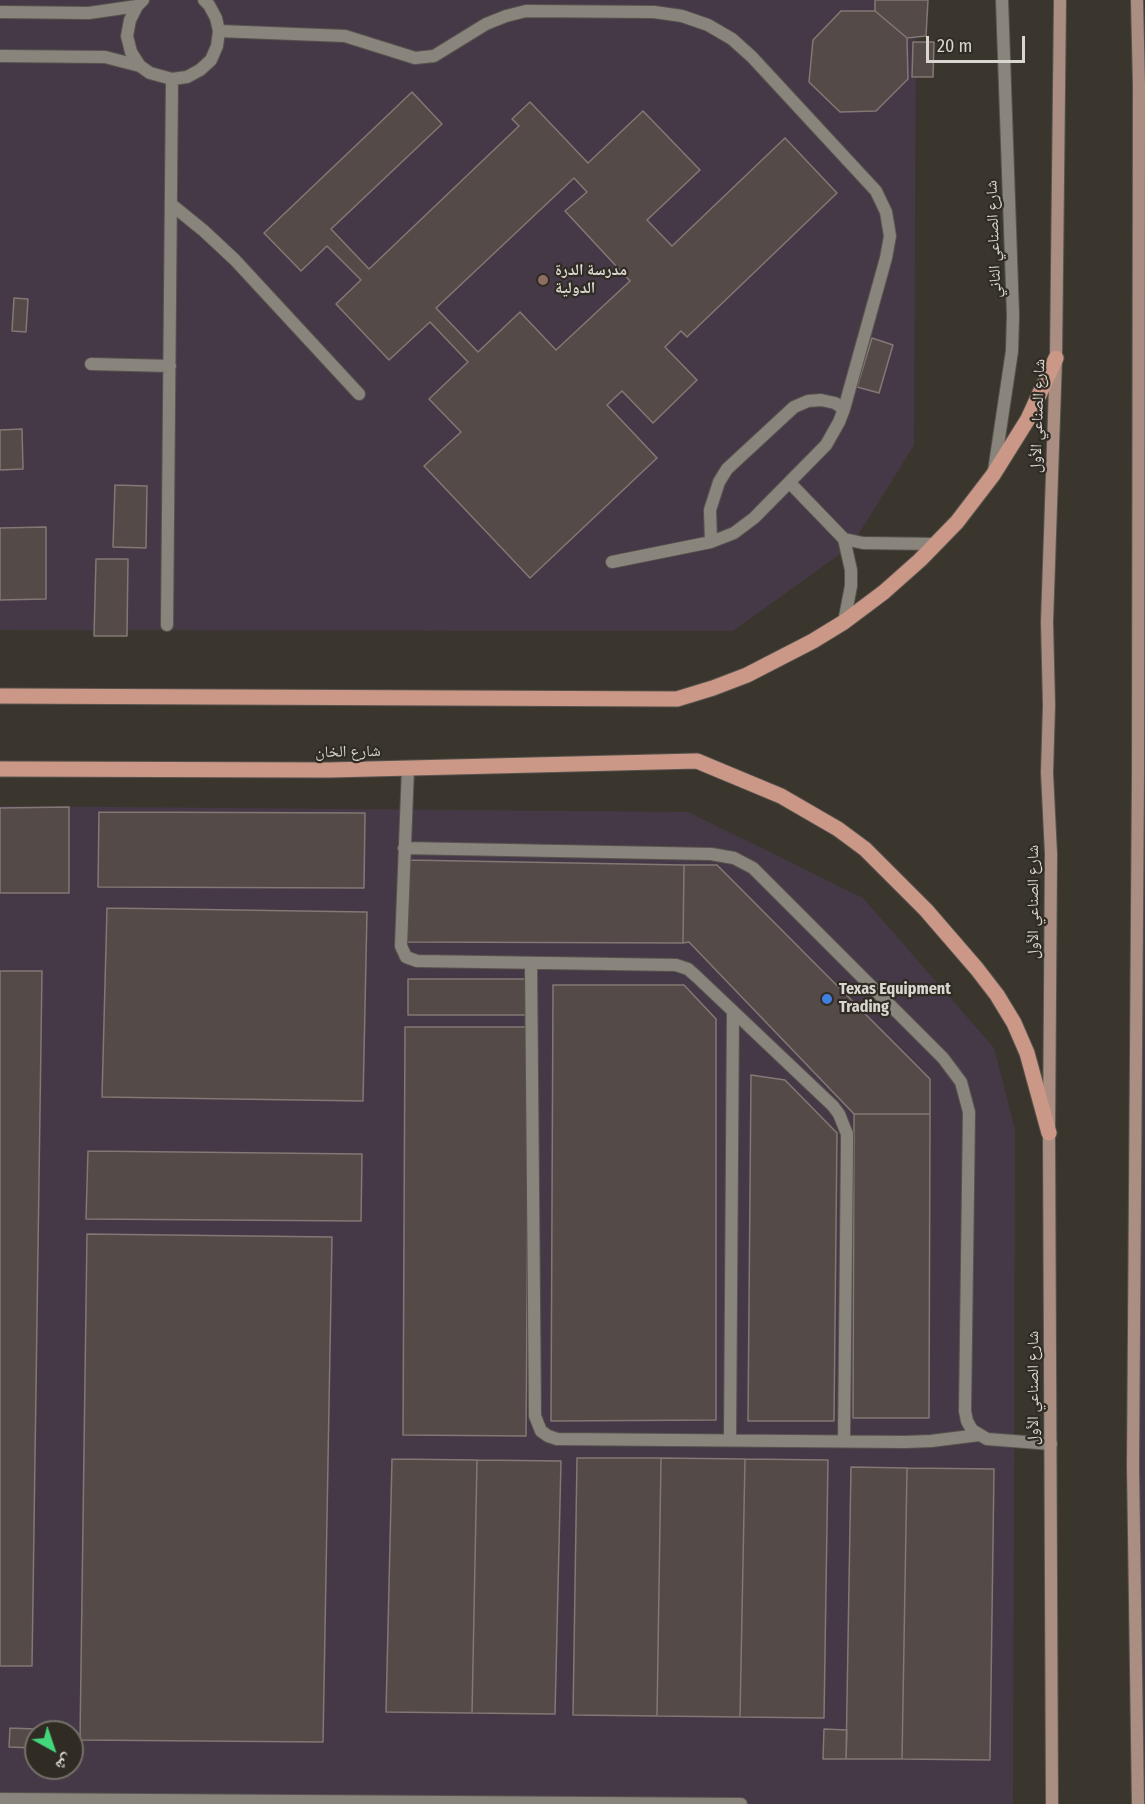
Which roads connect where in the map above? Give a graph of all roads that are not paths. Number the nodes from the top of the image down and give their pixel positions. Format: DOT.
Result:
graph roads {
  1 [pos="204,0"];
  2 [pos="1002,0"];
  3 [pos="1060,0"];
  4 [pos="1137,0"];
  5 [pos="140,3"];
  6 [pos="0,12"];
  7 [pos="219,31"];
  8 [pos="0,56"];
  9 [pos="140,66"];
  10 [pos="172,79"];
  11 [pos="1142,82"];
  12 [pos="172,205"];
  13 [pos="1056,358"];
  14 [pos="91,364"];
  15 [pos="170,366"];
  16 [pos="359,394"];
  17 [pos="844,408"];
  18 [pos="993,475"];
  19 [pos="790,483"];
  20 [pos="844,539"];
  21 [pos="711,542"];
  22 [pos="936,544"];
  23 [pos="612,562"];
  24 [pos="844,622"];
  25 [pos="167,625"];
  26 [pos="0,696"];
  27 [pos="408,768"];
  28 [pos="0,769"];
  29 [pos="404,848"];
  30 [pos="531,963"];
  31 [pos="733,1011"];
  32 [pos="1049,1133"];
  33 [pos="979,1435"];
  34 [pos="730,1440"];
  35 [pos="844,1441"];
  36 [pos="1051,1444"];
  37 [pos="0,1799"];
  38 [pos="342,1803"];
  39 [pos="741,1804"];
  40 [pos="1052,1804"];
  41 [pos="1138,1804"];
  1 -- 7 [label="street"];
  2 -- 18 [label="street, شارع الصناعي الثاني"];
  3 -- 13 [label="main road, شارع الصناعي الأول"];
  4 -- 11 [label="main road"];
  5 -- 6 [label="street"];
  5 -- 9 [label="street"];
  7 -- 10 [label="street"];
  7 -- 17 [label="street"];
  8 -- 9 [label="street"];
  9 -- 10 [label="street"];
  10 -- 12 [label="street"];
  11 -- 41 [label="main road"];
  12 -- 15 [label="street"];
  12 -- 16 [label="street"];
  13 -- 18 [label="main road"];
  13 -- 32 [label="main road, شارع الصناعي الأول"];
  14 -- 15 [label="street"];
  15 -- 25 [label="street"];
  17 -- 19 [label="street"];
  17 -- 21 [label="street"];
  18 -- 22 [label="main road"];
  19 -- 20 [label="street"];
  19 -- 21 [label="street"];
  20 -- 22 [label="street"];
  20 -- 24 [label="street"];
  21 -- 23 [label="street"];
  22 -- 24 [label="main road"];
  24 -- 26 [label="main road"];
  27 -- 28 [label="main road, شارع الخان"];
  27 -- 29 [label="street"];
  27 -- 32 [label="main road, شارع الخان"];
  29 -- 30 [label="street"];
  29 -- 33 [label="street"];
  30 -- 31 [label="street"];
  30 -- 34 [label="street"];
  31 -- 34 [label="street"];
  31 -- 35 [label="street"];
  32 -- 36 [label="main road, شارع الصناعي الأول"];
  33 -- 35 [label="street"];
  33 -- 36 [label="street"];
  34 -- 35 [label="street"];
  36 -- 40 [label="main road, شارع الصناعي الأول"];
  37 -- 38 [label="street"];
  38 -- 39 [label="street"];
}
